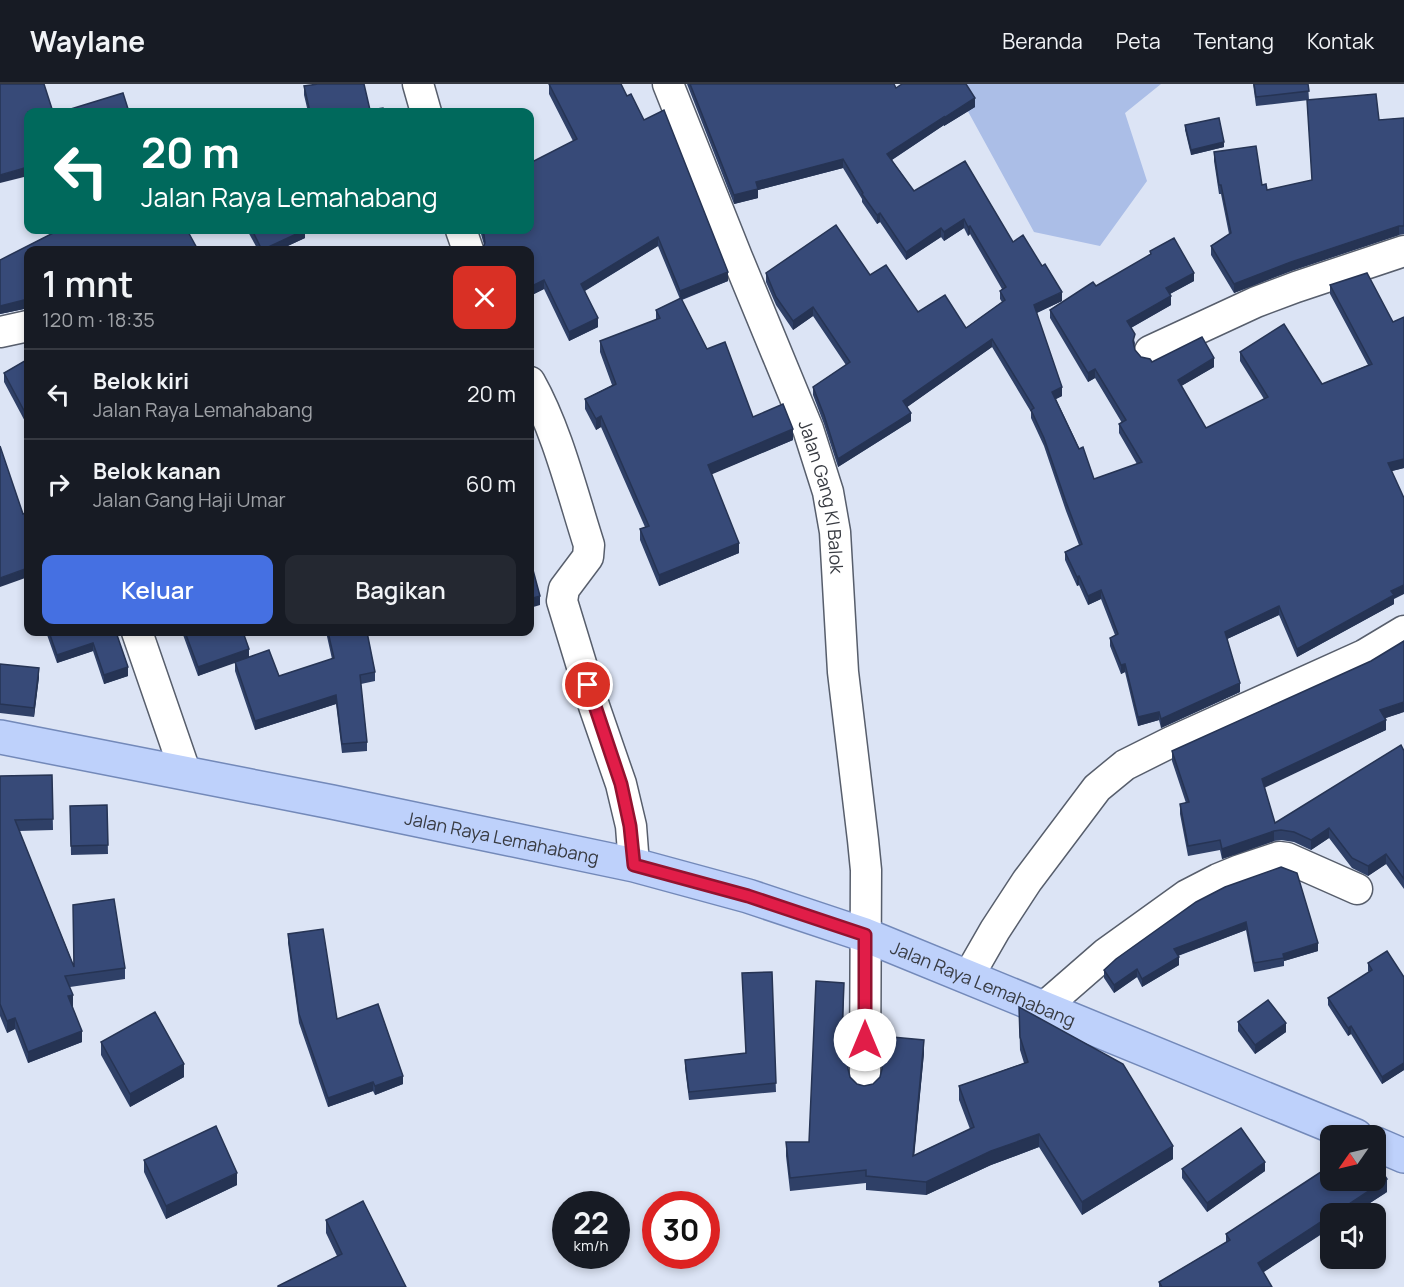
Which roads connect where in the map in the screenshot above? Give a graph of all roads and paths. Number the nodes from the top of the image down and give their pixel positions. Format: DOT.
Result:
graph roads {
  1 [pos="417,84"];
  2 [pos="668,84"];
  3 [pos="425,108"];
  4 [pos="1404,251"];
  5 [pos="24,327"];
  6 [pos="0,332"];
  7 [pos="1150,351"];
  8 [pos="534,365"];
  9 [pos="534,390"];
  10 [pos="558,447"];
  11 [pos="1404,631"];
  12 [pos="138,636"];
  13 [pos="0,737"];
  14 [pos="186,774"];
  15 [pos="634,865"];
  16 [pos="1357,889"];
  17 [pos="865,935"];
  18 [pos="968,977"];
  19 [pos="1043,1008"];
  20 [pos="865,1082"];
  21 [pos="1329,1125"];
  22 [pos="1386,1148"];
  23 [pos="1404,1156"];
  1 -- 3 [label="street"];
  2 -- 17 [label="street, Jalan Gang Kl Balok"];
  4 -- 7 [label="street"];
  5 -- 6 [label="street"];
  8 -- 10 [label="street"];
  9 -- 10 [label="street"];
  10 -- 15 [label="street"];
  11 -- 18 [label="street"];
  12 -- 14 [label="street"];
  13 -- 14 [label="main road, Jalan Raya Lemahabang"];
  14 -- 15 [label="main road, Jalan Raya Lemahabang"];
  15 -- 17 [label="main road, Jalan Raya Lemahabang"];
  16 -- 19 [label="street"];
  17 -- 18 [label="main road, Jalan Raya Lemahabang"];
  17 -- 20 [label="street, Jalan Gang Kl Balok"];
  18 -- 19 [label="main road, Jalan Raya Lemahabang"];
  19 -- 21 [label="main road, Jalan Raya Lemahabang"];
  22 -- 23 [label="main road"];
}
